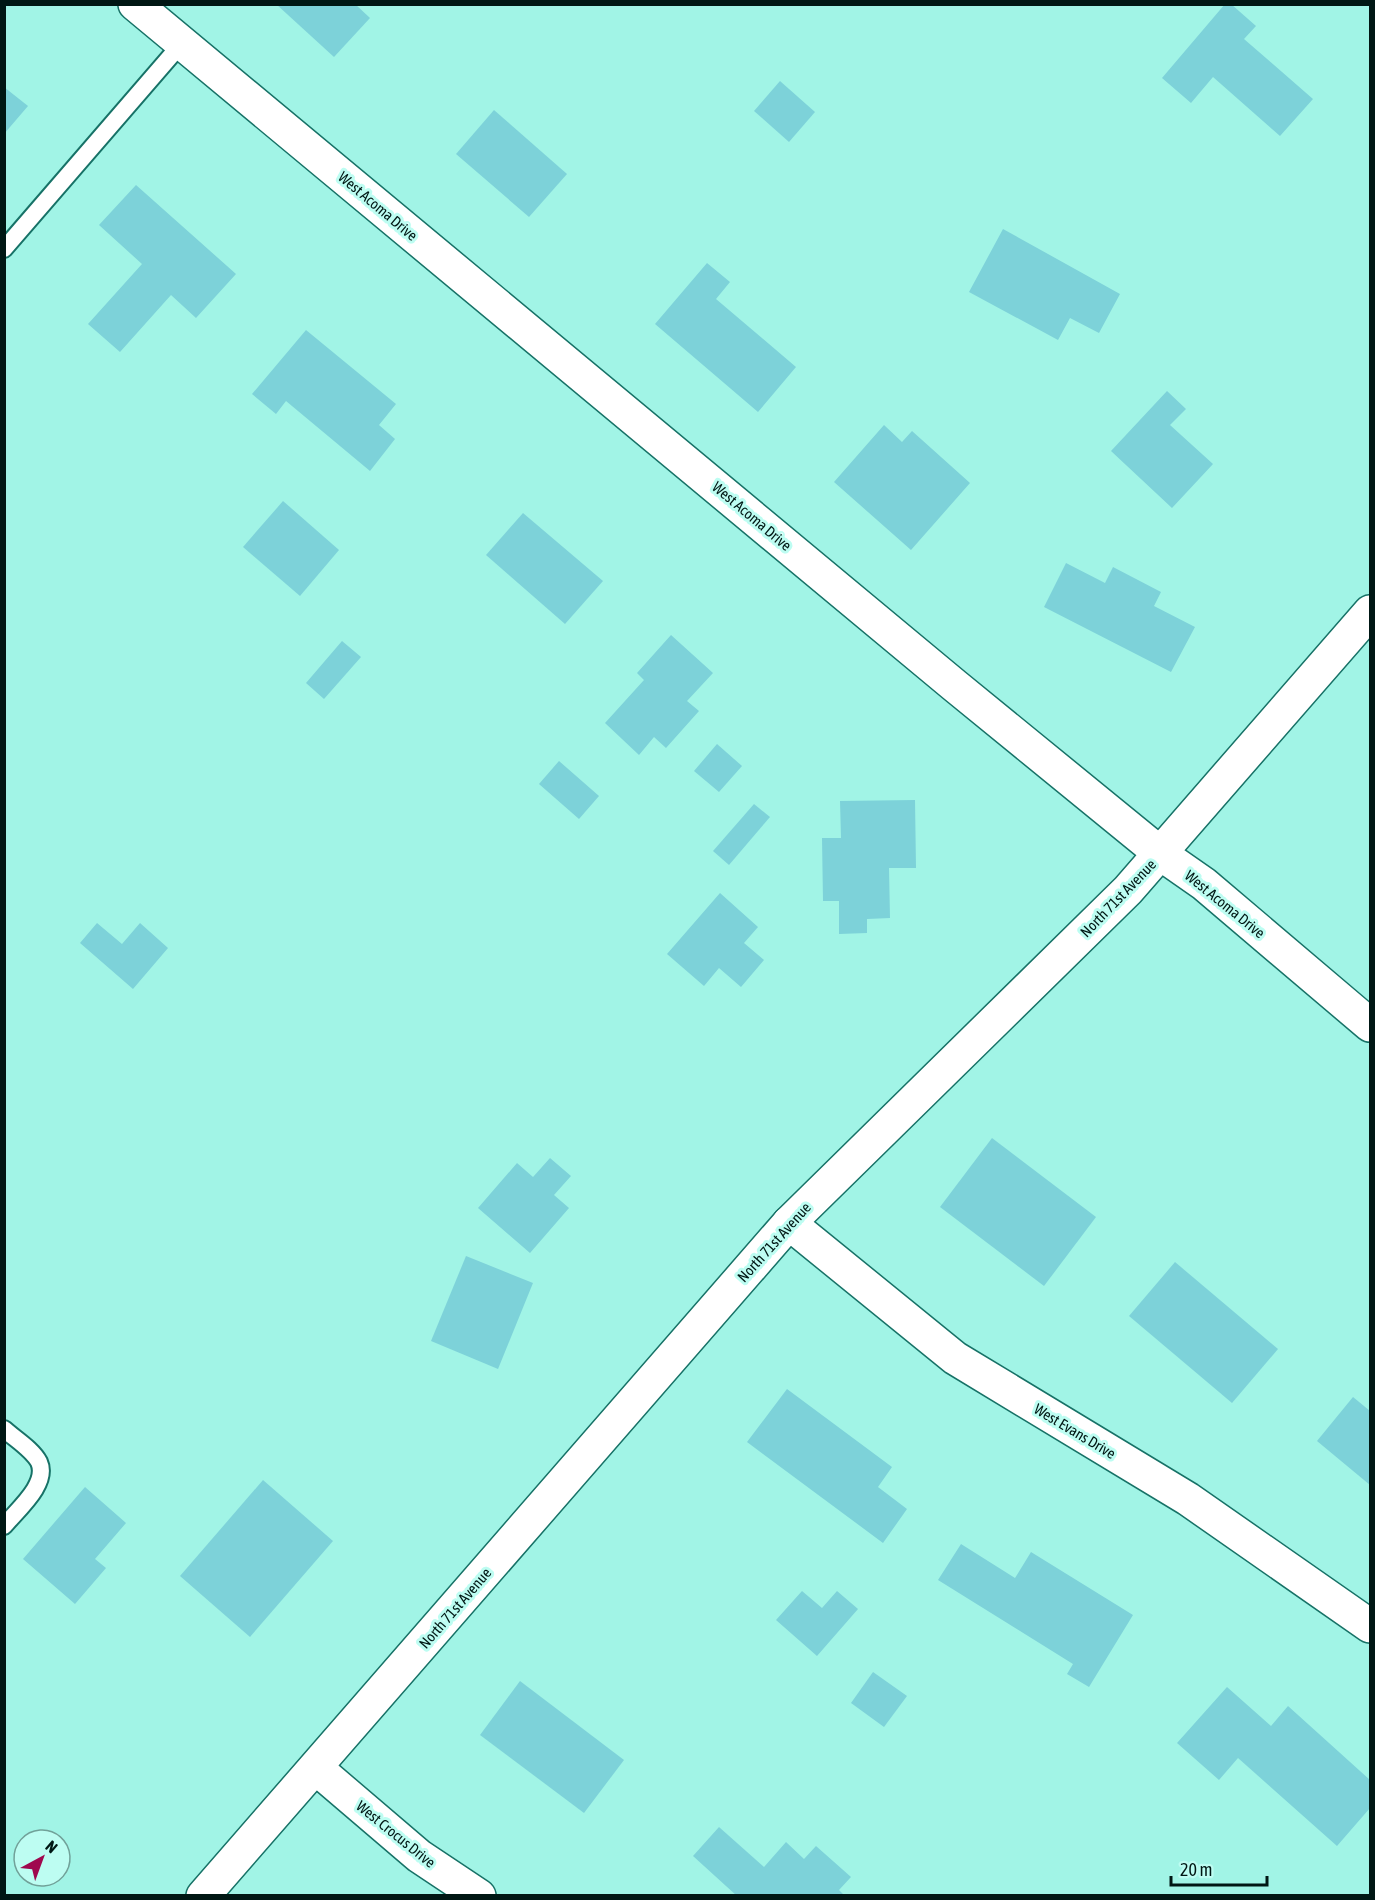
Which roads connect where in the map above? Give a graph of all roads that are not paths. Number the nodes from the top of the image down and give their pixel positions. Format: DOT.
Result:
graph roads {
  1 [pos="135,4"];
  2 [pos="182,44"];
  3 [pos="4,249"];
  4 [pos="1371,612"];
  5 [pos="1161,854"];
  6 [pos="1371,1025"];
  7 [pos="789,1223"];
  8 [pos="4,1429"];
  9 [pos="4,1526"];
  10 [pos="1371,1626"];
  11 [pos="316,1768"];
  12 [pos="203,1896"];
  13 [pos="479,1896"];
  1 -- 2 [label="street, West Acoma Drive"];
  2 -- 3 [label="lane"];
  2 -- 5 [label="street, West Acoma Drive"];
  4 -- 5 [label="street, North 71st Avenue"];
  5 -- 6 [label="street, West Acoma Drive"];
  5 -- 7 [label="street, North 71st Avenue"];
  7 -- 10 [label="street, West Evans Drive"];
  7 -- 11 [label="street, North 71st Avenue"];
  8 -- 9 [label="lane"];
  11 -- 12 [label="street, North 71st Avenue"];
  11 -- 13 [label="street, West Crocus Drive"];
}
